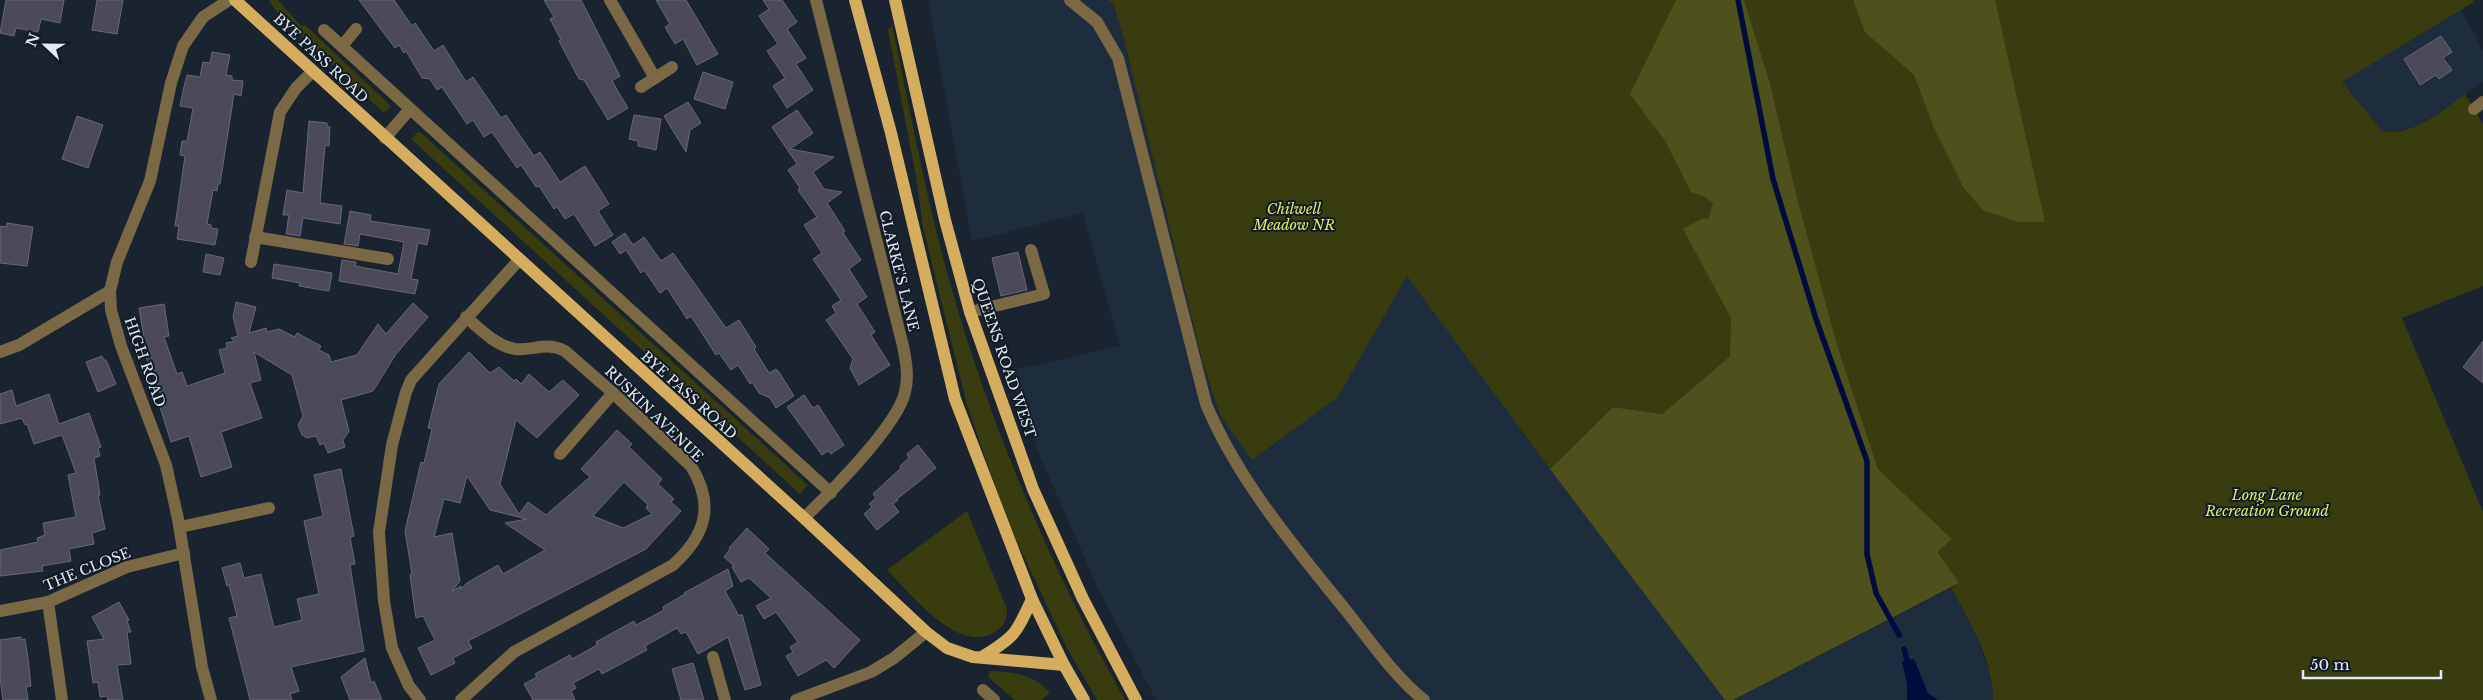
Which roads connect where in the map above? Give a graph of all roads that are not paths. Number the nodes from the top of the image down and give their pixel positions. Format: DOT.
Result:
graph roads {
  1 [pos="229,0"];
  2 [pos="235,0"];
  3 [pos="610,0"];
  4 [pos="816,0"];
  5 [pos="895,0"];
  6 [pos="1070,0"];
  7 [pos="858,1"];
  8 [pos="356,29"];
  9 [pos="324,30"];
  10 [pos="342,46"];
  11 [pos="672,68"];
  12 [pos="313,71"];
  13 [pos="655,78"];
  14 [pos="641,86"];
  15 [pos="410,109"];
  16 [pos="385,138"];
  17 [pos="255,237"];
  18 [pos="1031,250"];
  19 [pos="388,258"];
  20 [pos="519,260"];
  21 [pos="251,262"];
  22 [pos="110,291"];
  23 [pos="970,312"];
  24 [pos="466,317"];
  25 [pos="0,352"];
  26 [pos="613,393"];
  27 [pos="560,454"];
  28 [pos="831,493"];
  29 [pos="269,508"];
  30 [pos="804,518"];
  31 [pos="180,527"];
  32 [pos="184,553"];
  33 [pos="1032,599"];
  34 [pos="48,602"];
  35 [pos="0,611"];
  36 [pos="926,632"];
  37 [pos="982,657"];
  38 [pos="713,658"];
  39 [pos="1064,666"];
  40 [pos="983,690"];
  41 [pos="62,700"];
  42 [pos="211,700"];
  43 [pos="420,700"];
  44 [pos="461,700"];
  45 [pos="724,700"];
  46 [pos="796,700"];
  47 [pos="994,700"];
  48 [pos="1084,700"];
  49 [pos="1136,700"];
  50 [pos="1424,700"];
  1 -- 22 [label="street, HIGH ROAD"];
  2 -- 12 [label="main road, BYE PASS ROAD"];
  3 -- 13 [label="street"];
  4 -- 28 [label="street, CLARKE'S LANE"];
  5 -- 23 [label="main road, QUEENS ROAD WEST"];
  6 -- 50 [label="street"];
  7 -- 33 [label="main road"];
  8 -- 10 [label="street, BYE PASS ROAD"];
  9 -- 10 [label="street, BYE PASS ROAD"];
  10 -- 15 [label="street, BYE PASS ROAD"];
  11 -- 13 [label="street"];
  12 -- 16 [label="main road, BYE PASS ROAD"];
  12 -- 17 [label="street"];
  13 -- 14 [label="street"];
  15 -- 16 [label="street"];
  15 -- 28 [label="street, BYE PASS ROAD"];
  16 -- 20 [label="main road, BYE PASS ROAD"];
  17 -- 19 [label="street"];
  17 -- 21 [label="street"];
  18 -- 23 [label="street"];
  20 -- 24 [label="street"];
  20 -- 30 [label="main road, BYE PASS ROAD"];
  22 -- 25 [label="street"];
  22 -- 31 [label="street, HIGH ROAD"];
  23 -- 49 [label="main road, QUEENS ROAD WEST"];
  24 -- 26 [label="street, RUSKIN AVENUE"];
  24 -- 43 [label="street"];
  26 -- 27 [label="street"];
  26 -- 44 [label="street, RUSKIN AVENUE"];
  28 -- 30 [label="street, CLARKE'S LANE"];
  29 -- 31 [label="street"];
  30 -- 36 [label="main road, BYE PASS ROAD"];
  31 -- 32 [label="street, HIGH ROAD"];
  32 -- 34 [label="street, THE CLOSE"];
  32 -- 42 [label="street, HIGH ROAD"];
  33 -- 37 [label="main road"];
  33 -- 39 [label="main road"];
  34 -- 35 [label="street, THE CLOSE"];
  34 -- 41 [label="street"];
  36 -- 37 [label="main road, BYE PASS ROAD"];
  36 -- 46 [label="street"];
  37 -- 39 [label="main road, BYE PASS ROAD"];
  38 -- 45 [label="street"];
  39 -- 48 [label="main road"];
  40 -- 47 [label="street"];
}
